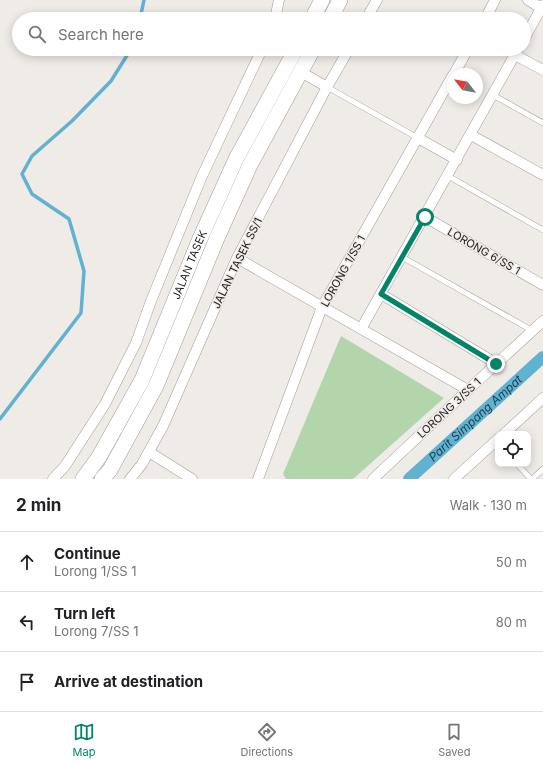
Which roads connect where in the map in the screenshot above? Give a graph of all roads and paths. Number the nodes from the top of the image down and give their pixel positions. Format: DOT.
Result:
graph roads {
  1 [pos="280,0"];
  2 [pos="322,0"];
  3 [pos="340,0"];
  4 [pos="377,0"];
  5 [pos="496,0"];
  6 [pos="528,0"];
  7 [pos="542,6"];
  8 [pos="277,12"];
  9 [pos="316,12"];
  10 [pos="334,12"];
  11 [pos="370,12"];
  12 [pos="489,12"];
  13 [pos="531,26"];
  14 [pos="259,56"];
  15 [pos="292,56"];
  16 [pos="309,56"];
  17 [pos="345,56"];
  18 [pos="464,56"];
  19 [pos="515,56"];
  20 [pos="523,56"];
  21 [pos="457,68"];
  22 [pos="543,70"];
  23 [pos="301,72"];
  24 [pos="447,86"];
  25 [pos="327,87"];
  26 [pos="493,95"];
  27 [pos="543,123"];
  28 [pos="471,135"];
  29 [pos="418,138"];
  30 [pos="457,160"];
  31 [pos="543,175"];
  32 [pos="448,176"];
  33 [pos="425,217"];
  34 [pos="543,230"];
  35 [pos="402,257"];
  36 [pos="237,258"];
  37 [pos="543,285"];
  38 [pos="381,294"];
  39 [pos="322,307"];
  40 [pos="543,321"];
  41 [pos="361,329"];
  42 [pos="533,331"];
  43 [pos="496,364"];
  44 [pos="468,390"];
  45 [pos="543,398"];
  46 [pos="507,431"];
  47 [pos="495,444"];
  48 [pos="149,452"];
  49 [pos="519,467"];
  50 [pos="543,469"];
  51 [pos="53,479"];
  52 [pos="83,479"];
  53 [pos="102,479"];
  54 [pos="130,479"];
  55 [pos="192,479"];
  56 [pos="258,479"];
  57 [pos="373,479"];
  58 [pos="454,479"];
  59 [pos="531,479"];
  1 -- 8 [label="street"];
  2 -- 9 [label="main road"];
  3 -- 10 [label="main road"];
  4 -- 11 [label="street"];
  5 -- 12 [label="street"];
  6 -- 7 [label="street"];
  7 -- 13 [label="street"];
  14 -- 51 [label="street"];
  15 -- 52 [label="main road, JALAN TASEK"];
  16 -- 23 [label="main road, JALAN TASEK"];
  17 -- 25 [label="street, JALAN TASEK SS/1"];
  18 -- 21 [label="street, LORONG 1/SS 1"];
  19 -- 26 [label="street"];
  20 -- 22 [label="street"];
  23 -- 25 [label="street"];
  23 -- 53 [label="main road, JALAN TASEK"];
  24 -- 29 [label="street, LORONG 1/SS 1"];
  25 -- 29 [label="lane"];
  25 -- 36 [label="street, JALAN TASEK SS/1"];
  26 -- 27 [label="lane"];
  26 -- 28 [label="street"];
  28 -- 30 [label="street"];
  28 -- 31 [label="street"];
  29 -- 30 [label="street"];
  29 -- 39 [label="street, LORONG 1/SS 1"];
  30 -- 32 [label="street"];
  32 -- 33 [label="street"];
  32 -- 34 [label="lane"];
  33 -- 35 [label="street"];
  33 -- 37 [label="street, LORONG 6/SS 1"];
  35 -- 38 [label="street"];
  35 -- 42 [label="lane"];
  36 -- 39 [label="street"];
  36 -- 48 [label="street, JALAN TASEK SS/1"];
  38 -- 41 [label="street"];
  38 -- 43 [label="street"];
  39 -- 41 [label="street"];
  39 -- 56 [label="street, LORONG 1/SS 1"];
  40 -- 42 [label="street, LORONG 3/SS 1"];
  41 -- 44 [label="street"];
  42 -- 43 [label="street, LORONG 3/SS 1"];
  43 -- 44 [label="street, LORONG 3/SS 1"];
  44 -- 57 [label="street, LORONG 3/SS 1"];
  45 -- 46 [label="street"];
  47 -- 58 [label="street"];
  48 -- 54 [label="street, JALAN TASEK SS/1"];
  48 -- 55 [label="street"];
  49 -- 59 [label="lane"];
  50 -- 59 [label="lane"];
}
